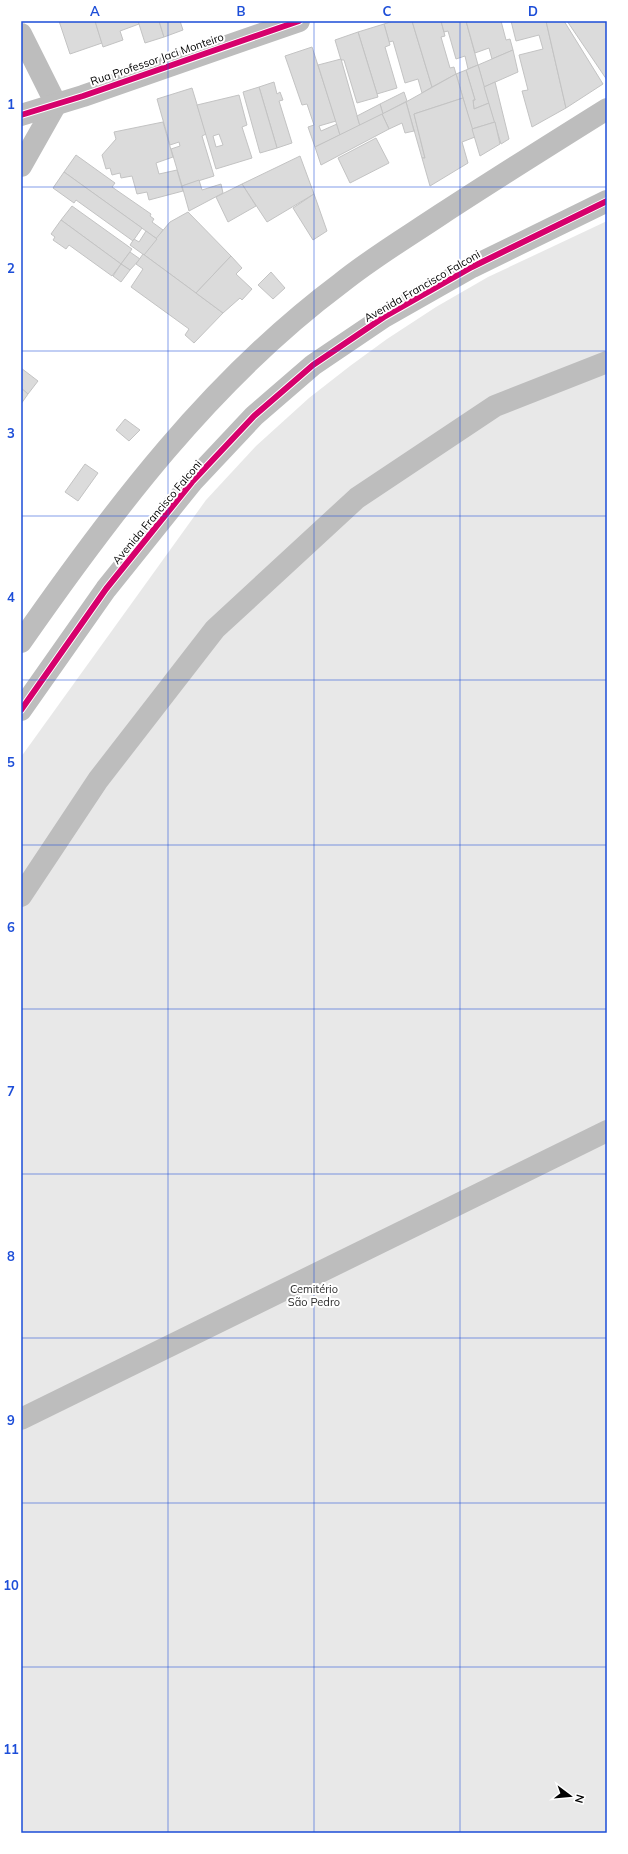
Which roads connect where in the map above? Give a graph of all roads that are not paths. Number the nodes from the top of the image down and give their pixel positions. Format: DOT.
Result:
graph roads {
  1 [pos="299,21"];
  2 [pos="21,34"];
  3 [pos="56,104"];
  4 [pos="607,109"];
  5 [pos="21,115"];
  6 [pos="21,166"];
  7 [pos="607,200"];
  8 [pos="607,362"];
  9 [pos="21,642"];
  10 [pos="21,710"];
  11 [pos="21,896"];
  12 [pos="607,1131"];
  13 [pos="21,1419"];
  1 -- 3 [label="main road, Rua Professor Jaci Monteiro"];
  2 -- 3 [label="main road"];
  3 -- 5 [label="main road, Rua Professor Jaci Monteiro"];
  3 -- 6 [label="main road"];
  4 -- 9 [label="main road"];
  7 -- 10 [label="main road, Avenida Francisco Falconi"];
  8 -- 11 [label="main road"];
  12 -- 13 [label="main road"];
}
